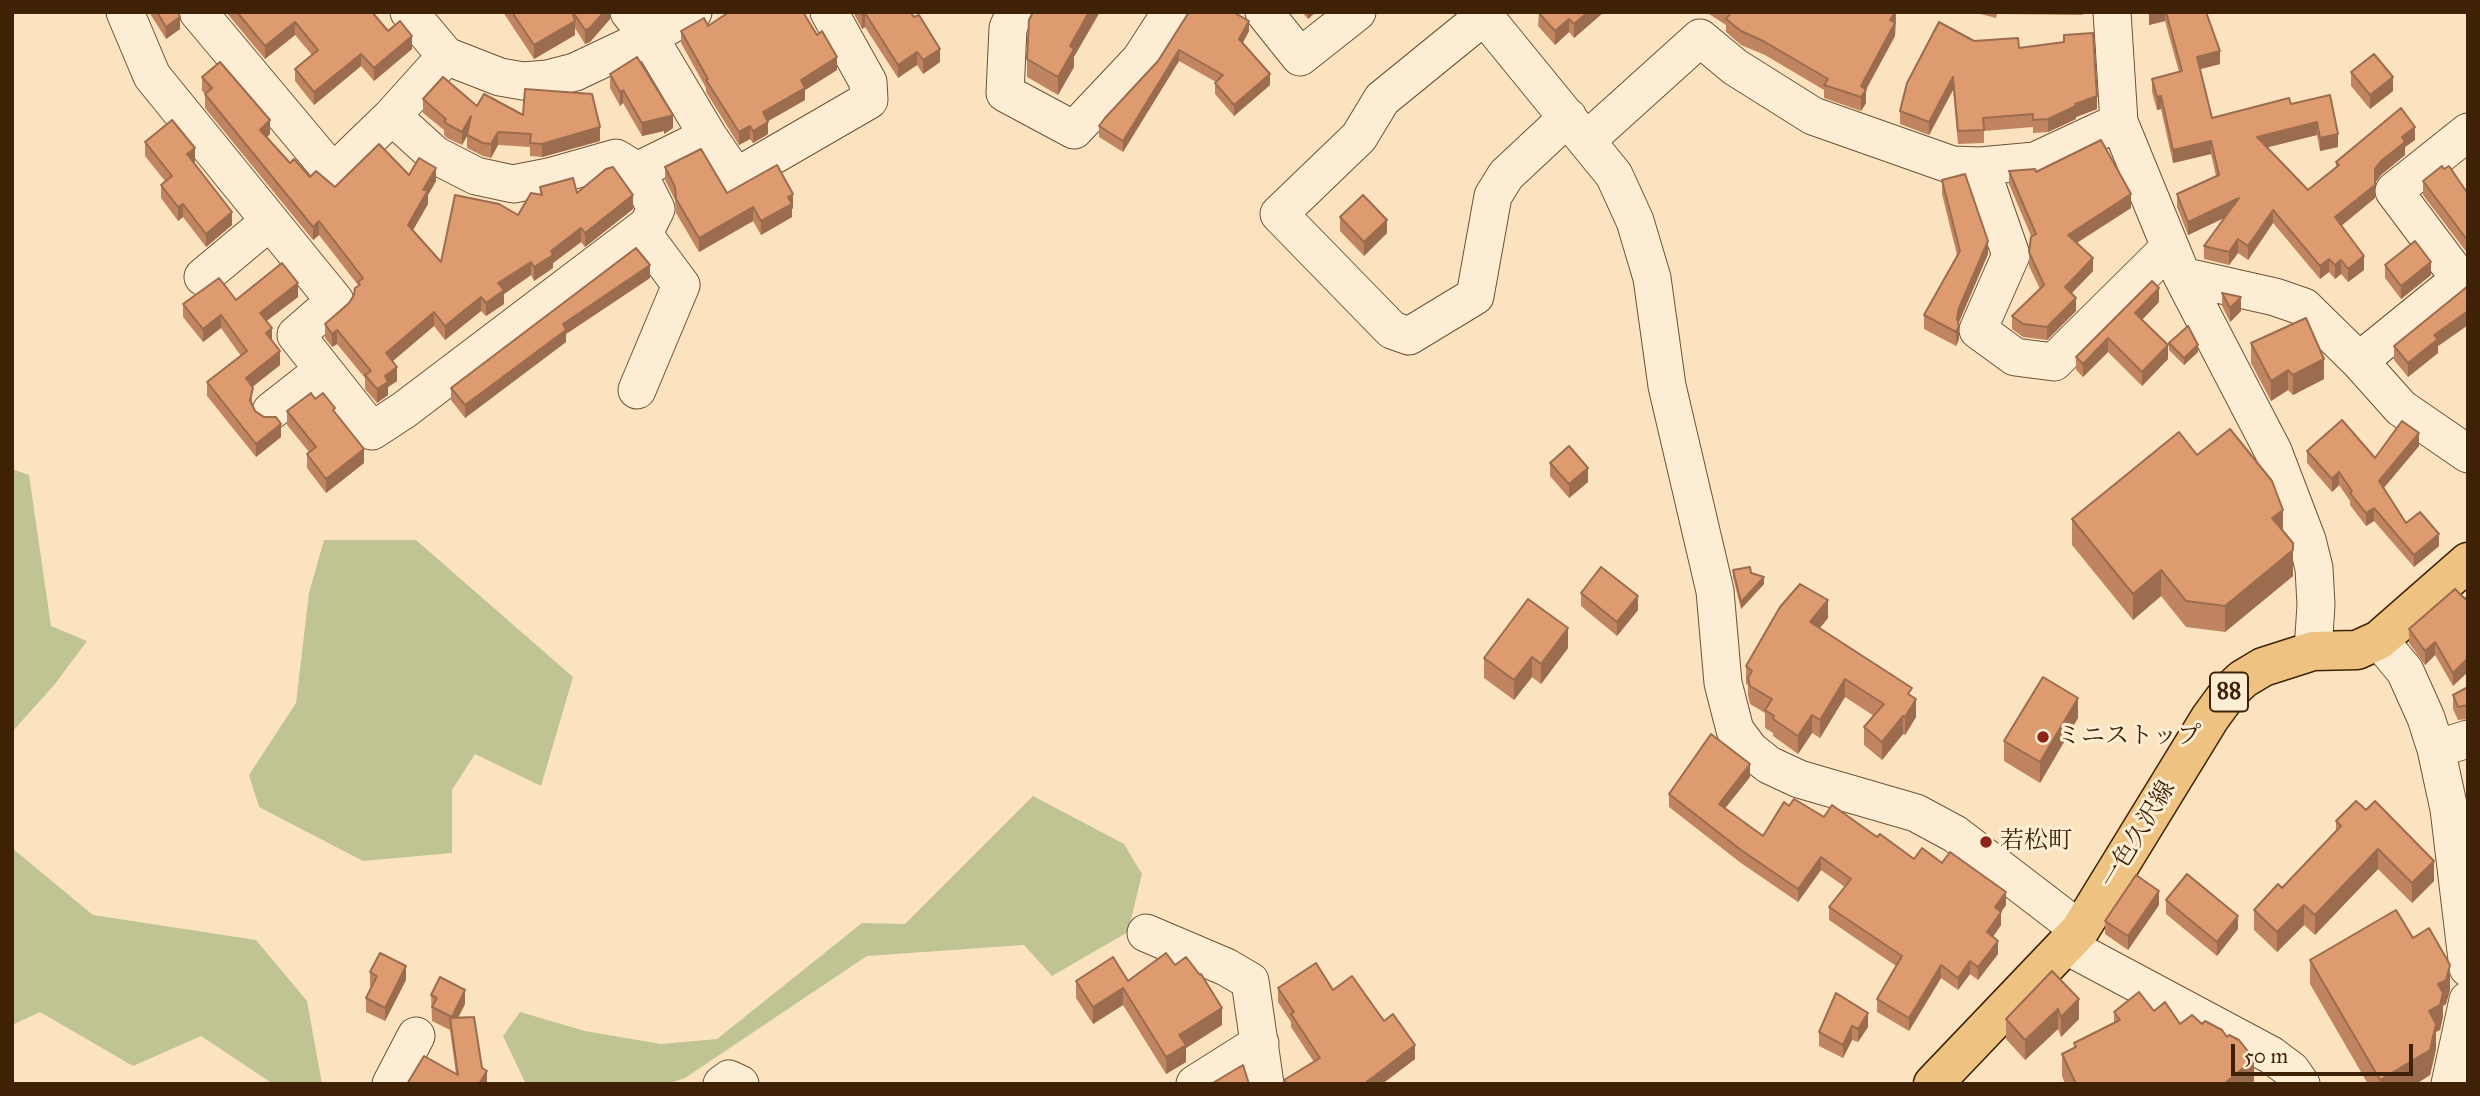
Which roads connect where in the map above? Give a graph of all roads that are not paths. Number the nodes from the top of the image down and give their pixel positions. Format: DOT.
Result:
graph roads {
  1 [pos="125,12"];
  2 [pos="198,12"];
  3 [pos="409,12"];
  4 [pos="692,12"];
  5 [pos="829,12"];
  6 [pos="1015,12"];
  7 [pos="1171,12"];
  8 [pos="1264,12"];
  9 [pos="1357,12"];
  10 [pos="2112,12"];
  11 [pos="1482,14"];
  12 [pos="639,25"];
  13 [pos="1701,25"];
  14 [pos="446,56"];
  15 [pos="392,116"];
  16 [pos="2119,122"];
  17 [pos="1577,128"];
  18 [pos="2468,132"];
  19 [pos="708,136"];
  20 [pos="1980,166"];
  21 [pos="637,171"];
  22 [pos="270,221"];
  23 [pos="641,231"];
  24 [pos="2176,261"];
  25 [pos="203,277"];
  26 [pos="2359,360"];
  27 [pos="322,371"];
  28 [pos="637,390"];
  29 [pos="271,411"];
  30 [pos="2468,454"];
  31 [pos="2468,562"];
  32 [pos="2379,640"];
  33 [pos="2313,652"];
  34 [pos="2452,744"];
  35 [pos="1146,933"];
  36 [pos="2074,938"];
  37 [pos="2468,968"];
  38 [pos="2468,1000"];
  39 [pos="416,1035"];
  40 [pos="1259,1042"];
  41 [pos="391,1084"];
  42 [pos="722,1084"];
  43 [pos="740,1084"];
  44 [pos="1195,1084"];
  45 [pos="1265,1084"];
  46 [pos="1933,1084"];
  47 [pos="2301,1084"];
  48 [pos="2450,1084"];
  1 -- 22 [label="street"];
  2 -- 15 [label="street"];
  3 -- 14 [label="street"];
  4 -- 12 [label="street"];
  5 -- 19 [label="street"];
  6 -- 7 [label="street"];
  8 -- 9 [label="street"];
  10 -- 16 [label="street"];
  11 -- 17 [label="street"];
  11 -- 17 [label="street"];
  12 -- 14 [label="street"];
  12 -- 19 [label="street"];
  13 -- 17 [label="street"];
  13 -- 20 [label="street"];
  14 -- 15 [label="street"];
  15 -- 21 [label="street"];
  16 -- 20 [label="street"];
  16 -- 24 [label="street"];
  17 -- 36 [label="street"];
  18 -- 26 [label="street"];
  19 -- 21 [label="street"];
  20 -- 24 [label="street"];
  21 -- 23 [label="street"];
  22 -- 25 [label="street"];
  22 -- 27 [label="street"];
  23 -- 27 [label="street"];
  23 -- 28 [label="street"];
  24 -- 26 [label="street"];
  24 -- 33 [label="street"];
  26 -- 30 [label="street"];
  27 -- 29 [label="street"];
  31 -- 32 [label="main road, 一色久沢線 / 88"];
  32 -- 33 [label="main road, 一色久沢線 / 88"];
  32 -- 34 [label="street"];
  33 -- 36 [label="main road, 一色久沢線 / 88"];
  34 -- 37 [label="street"];
  35 -- 40 [label="street"];
  36 -- 46 [label="main road, 一色久沢線 / 88"];
  36 -- 47 [label="street"];
  38 -- 48 [label="street"];
  39 -- 41 [label="street"];
  40 -- 44 [label="street"];
  40 -- 45 [label="street"];
  42 -- 43 [label="street"];
}
